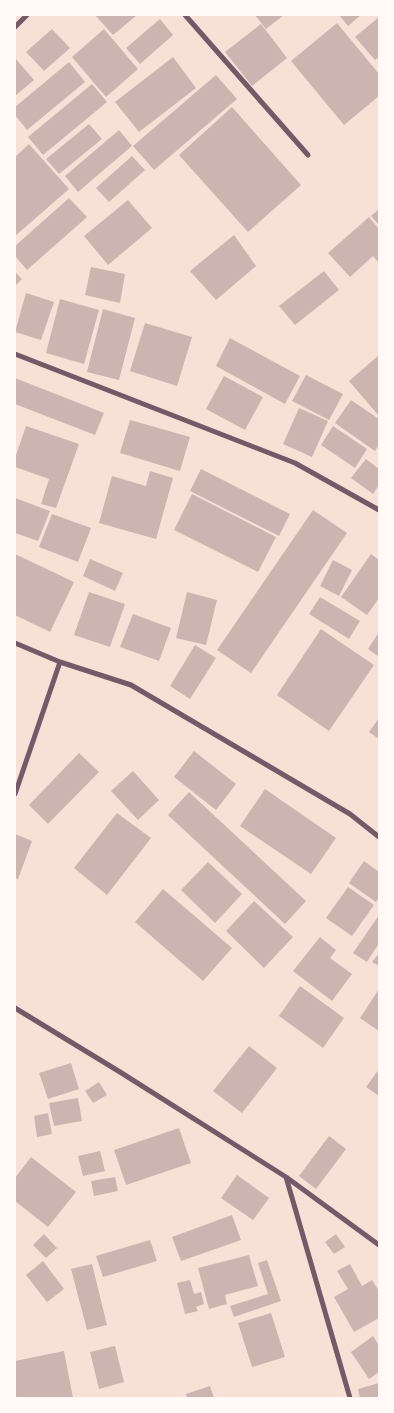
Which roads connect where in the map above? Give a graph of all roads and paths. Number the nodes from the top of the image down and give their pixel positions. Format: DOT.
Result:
graph roads {
  1 [pos="28,15"];
  2 [pos="185,15"];
  3 [pos="15,27"];
  4 [pos="308,155"];
  5 [pos="15,355"];
  6 [pos="379,510"];
  7 [pos="15,643"];
  8 [pos="60,662"];
  9 [pos="15,794"];
  10 [pos="379,837"];
  11 [pos="15,1008"];
  12 [pos="286,1177"];
  13 [pos="379,1246"];
  14 [pos="350,1398"];
  1 -- 3 [label="street"];
  2 -- 4 [label="street"];
  5 -- 6 [label="street"];
  7 -- 8 [label="street"];
  8 -- 9 [label="street"];
  8 -- 10 [label="street"];
  11 -- 12 [label="street"];
  12 -- 13 [label="street"];
  12 -- 14 [label="street"];
}
